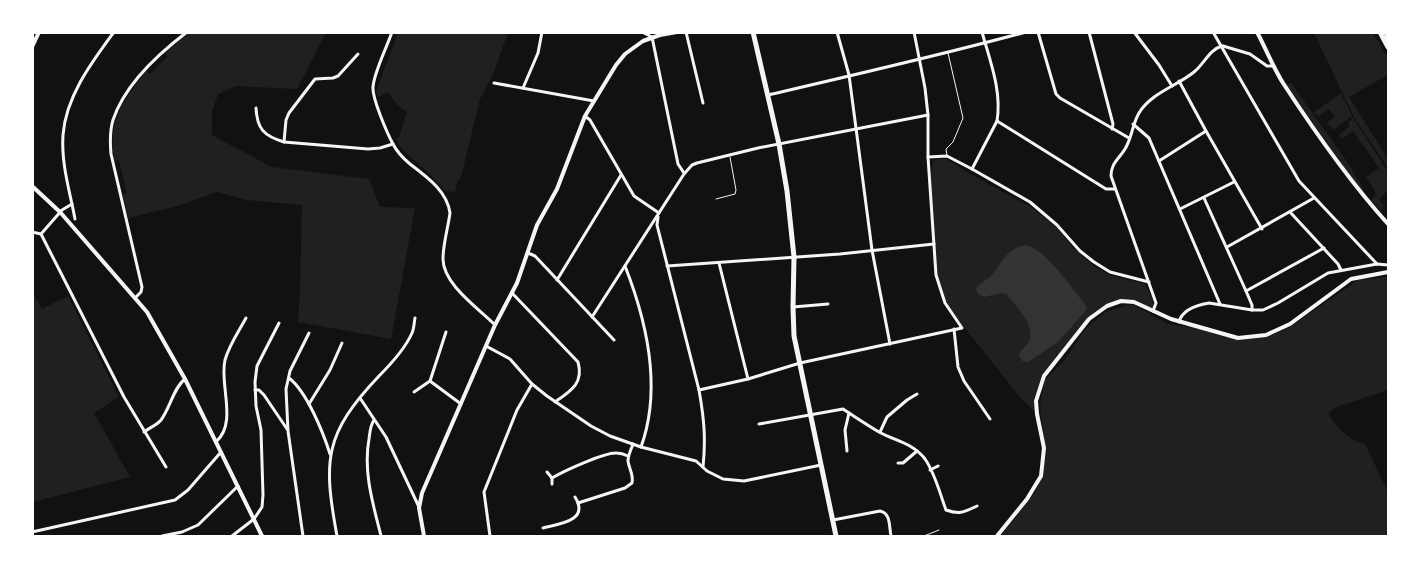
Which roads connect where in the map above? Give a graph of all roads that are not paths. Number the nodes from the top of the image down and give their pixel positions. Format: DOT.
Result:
graph roads {
  1 [pos="39,32"];
  2 [pos="114,32"];
  3 [pos="187,32"];
  4 [pos="392,32"];
  5 [pos="542,32"];
  6 [pos="642,32"];
  7 [pos="677,32"];
  8 [pos="686,32"];
  9 [pos="753,32"];
  10 [pos="837,32"];
  11 [pos="914,32"];
  12 [pos="982,32"];
  13 [pos="1026,32"];
  14 [pos="1038,32"];
  15 [pos="1089,32"];
  16 [pos="1134,32"];
  17 [pos="1213,32"];
  18 [pos="1257,32"];
  19 [pos="1380,32"];
  20 [pos="1386,32"];
  21 [pos="652,37"];
  22 [pos="1388,38"];
  23 [pos="985,43"];
  24 [pos="1222,46"];
  25 [pos="32,47"];
  26 [pos="1388,47"];
  27 [pos="948,53"];
  28 [pos="358,54"];
  29 [pos="920,60"];
  30 [pos="1274,66"];
  31 [pos="849,75"];
  32 [pos="1179,81"];
  33 [pos="494,83"];
  34 [pos="1172,86"];
  35 [pos="523,88"];
  36 [pos="768,96"];
  37 [pos="594,101"];
  38 [pos="702,103"];
  39 [pos="256,108"];
  40 [pos="928,115"];
  41 [pos="585,116"];
  42 [pos="997,121"];
  43 [pos="1133,124"];
  44 [pos="1112,128"];
  45 [pos="856,129"];
  46 [pos="1206,131"];
  47 [pos="1129,138"];
  48 [pos="284,142"];
  49 [pos="393,144"];
  50 [pos="779,144"];
  51 [pos="730,156"];
  52 [pos="946,156"];
  53 [pos="928,157"];
  54 [pos="1159,161"];
  55 [pos="972,169"];
  56 [pos="684,174"];
  57 [pos="621,175"];
  58 [pos="1234,182"];
  59 [pos="32,186"];
  60 [pos="1116,189"];
  61 [pos="716,198"];
  62 [pos="1204,198"];
  63 [pos="1314,198"];
  64 [pos="72,204"];
  65 [pos="1180,210"];
  66 [pos="60,212"];
  67 [pos="1290,212"];
  68 [pos="659,213"];
  69 [pos="75,219"];
  70 [pos="1388,224"];
  71 [pos="1262,229"];
  72 [pos="32,232"];
  73 [pos="41,234"];
  74 [pos="934,244"];
  75 [pos="1227,247"];
  76 [pos="1324,248"];
  77 [pos="872,250"];
  78 [pos="528,253"];
  79 [pos="794,257"];
  80 [pos="719,263"];
  81 [pos="1377,264"];
  82 [pos="625,265"];
  83 [pos="1388,265"];
  84 [pos="667,266"];
  85 [pos="1341,270"];
  86 [pos="1388,272"];
  87 [pos="557,280"];
  88 [pos="1149,282"];
  89 [pos="1246,291"];
  90 [pos="512,293"];
  91 [pos="135,298"];
  92 [pos="828,304"];
  93 [pos="1220,304"];
  94 [pos="793,307"];
  95 [pos="1252,310"];
  96 [pos="1153,311"];
  97 [pos="592,317"];
  98 [pos="246,318"];
  99 [pos="415,318"];
  100 [pos="1180,322"];
  101 [pos="279,323"];
  102 [pos="495,324"];
  103 [pos="954,330"];
  104 [pos="446,332"];
  105 [pos="309,333"];
  106 [pos="614,340"];
  107 [pos="342,343"];
  108 [pos="890,344"];
  109 [pos="486,346"];
  110 [pos="800,363"];
  111 [pos="289,378"];
  112 [pos="185,379"];
  113 [pos="748,379"];
  114 [pos="430,381"];
  115 [pos="532,384"];
  116 [pos="255,390"];
  117 [pos="699,390"];
  118 [pos="414,392"];
  119 [pos="917,394"];
  120 [pos="360,398"];
  121 [pos="555,402"];
  122 [pos="309,404"];
  123 [pos="461,404"];
  124 [pos="849,413"];
  125 [pos="811,414"];
  126 [pos="990,419"];
  127 [pos="374,420"];
  128 [pos="759,424"];
  129 [pos="288,430"];
  130 [pos="144,432"];
  131 [pos="880,432"];
  132 [pos="216,442"];
  133 [pos="633,444"];
  134 [pos="641,447"];
  135 [pos="221,451"];
  136 [pos="847,451"];
  137 [pos="917,451"];
  138 [pos="330,455"];
  139 [pos="628,456"];
  140 [pos="898,463"];
  141 [pos="821,465"];
  142 [pos="938,466"];
  143 [pos="166,467"];
  144 [pos="703,467"];
  145 [pos="931,471"];
  146 [pos="547,472"];
  147 [pos="552,478"];
  148 [pos="552,484"];
  149 [pos="238,486"];
  150 [pos="575,497"];
  151 [pos="578,502"];
  152 [pos="977,506"];
  153 [pos="419,508"];
  154 [pos="254,519"];
  155 [pos="833,520"];
  156 [pos="543,528"];
  157 [pos="939,530"];
  158 [pos="32,532"];
  159 [pos="162,536"];
  160 [pos="232,536"];
  161 [pos="262,536"];
  162 [pos="303,536"];
  163 [pos="337,536"];
  164 [pos="381,536"];
  165 [pos="424,536"];
  166 [pos="490,536"];
  167 [pos="836,536"];
  168 [pos="891,536"];
  169 [pos="924,536"];
  170 [pos="997,536"];
  1 -- 25 [label="street"];
  2 -- 64 [label="street"];
  3 -- 91 [label="street"];
  4 -- 49 [label="street"];
  5 -- 35 [label="street"];
  6 -- 21 [label="street"];
  7 -- 21 [label="street"];
  8 -- 38 [label="street"];
  9 -- 36 [label="main road"];
  10 -- 31 [label="street"];
  11 -- 29 [label="street"];
  12 -- 23 [label="street"];
  13 -- 23 [label="street"];
  14 -- 44 [label="street"];
  15 -- 44 [label="street"];
  16 -- 34 [label="street"];
  17 -- 24 [label="street"];
  18 -- 30 [label="street"];
  19 -- 26 [label="main road"];
  20 -- 22 [label="main road"];
  21 -- 37 [label="street"];
  21 -- 56 [label="street"];
  23 -- 27 [label="street"];
  23 -- 42 [label="street"];
  24 -- 30 [label="street"];
  24 -- 32 [label="street"];
  24 -- 63 [label="street"];
  27 -- 29 [label="street"];
  27 -- 52 [label="lane"];
  28 -- 48 [label="street"];
  29 -- 31 [label="street"];
  29 -- 40 [label="street"];
  30 -- 70 [label="street"];
  31 -- 36 [label="street"];
  31 -- 45 [label="street"];
  32 -- 34 [label="street"];
  32 -- 46 [label="street"];
  33 -- 35 [label="street"];
  34 -- 43 [label="street"];
  35 -- 37 [label="street"];
  36 -- 50 [label="main road"];
  37 -- 41 [label="street"];
  39 -- 48 [label="street"];
  40 -- 45 [label="street"];
  40 -- 53 [label="street"];
  41 -- 57 [label="street"];
  41 -- 78 [label="street"];
  42 -- 55 [label="street"];
  42 -- 60 [label="street"];
  43 -- 47 [label="street"];
  43 -- 54 [label="street"];
  44 -- 47 [label="street"];
  45 -- 50 [label="street"];
  45 -- 77 [label="street"];
  46 -- 54 [label="street"];
  46 -- 58 [label="street"];
  47 -- 60 [label="street"];
  48 -- 49 [label="street"];
  49 -- 102 [label="street"];
  50 -- 51 [label="street"];
  50 -- 79 [label="main road"];
  51 -- 56 [label="street"];
  51 -- 61 [label="lane"];
  52 -- 53 [label="street"];
  52 -- 55 [label="street"];
  53 -- 74 [label="street"];
  54 -- 65 [label="street"];
  55 -- 88 [label="street"];
  56 -- 68 [label="street"];
  57 -- 68 [label="street"];
  57 -- 87 [label="street"];
  58 -- 62 [label="street"];
  58 -- 71 [label="street"];
  59 -- 66 [label="street"];
  60 -- 88 [label="street"];
  62 -- 65 [label="street"];
  62 -- 75 [label="street"];
  63 -- 67 [label="street"];
  63 -- 81 [label="street"];
  64 -- 66 [label="street"];
  64 -- 69 [label="street"];
  65 -- 93 [label="street"];
  66 -- 73 [label="street"];
  66 -- 91 [label="street"];
  67 -- 71 [label="street"];
  67 -- 76 [label="street"];
  68 -- 82 [label="street"];
  68 -- 84 [label="street"];
  71 -- 75 [label="street"];
  72 -- 73 [label="street"];
  73 -- 130 [label="street"];
  74 -- 77 [label="street"];
  74 -- 103 [label="street"];
  75 -- 89 [label="street"];
  76 -- 85 [label="street"];
  76 -- 89 [label="street"];
  77 -- 79 [label="street"];
  77 -- 108 [label="street"];
  78 -- 87 [label="street"];
  78 -- 90 [label="street"];
  79 -- 80 [label="street"];
  79 -- 94 [label="main road"];
  80 -- 84 [label="street"];
  80 -- 113 [label="street"];
  81 -- 83 [label="street"];
  81 -- 85 [label="street"];
  82 -- 97 [label="street"];
  82 -- 134 [label="street"];
  84 -- 117 [label="street"];
  85 -- 95 [label="street"];
  86 -- 100 [label="street"];
  87 -- 97 [label="street"];
  88 -- 96 [label="street"];
  89 -- 95 [label="street"];
  90 -- 102 [label="street"];
  90 -- 121 [label="street"];
  91 -- 112 [label="street"];
  92 -- 94 [label="street"];
  93 -- 95 [label="street"];
  93 -- 100 [label="street"];
  94 -- 110 [label="main road"];
  96 -- 100 [label="street"];
  96 -- 170 [label="street"];
  97 -- 106 [label="street"];
  98 -- 132 [label="street"];
  99 -- 120 [label="street"];
  101 -- 116 [label="street"];
  102 -- 109 [label="street"];
  103 -- 108 [label="street"];
  103 -- 126 [label="street"];
  104 -- 114 [label="street"];
  105 -- 111 [label="street"];
  107 -- 122 [label="street"];
  108 -- 110 [label="street"];
  109 -- 115 [label="street"];
  109 -- 123 [label="street"];
  110 -- 113 [label="street"];
  110 -- 125 [label="main road"];
  111 -- 122 [label="street"];
  111 -- 129 [label="street"];
  112 -- 130 [label="street"];
  112 -- 132 [label="street"];
  113 -- 117 [label="street"];
  114 -- 118 [label="street"];
  114 -- 123 [label="street"];
  115 -- 121 [label="street"];
  115 -- 166 [label="street"];
  116 -- 129 [label="street"];
  116 -- 154 [label="street"];
  117 -- 144 [label="street"];
  119 -- 131 [label="street"];
  120 -- 127 [label="street"];
  120 -- 138 [label="street"];
  121 -- 133 [label="street"];
  122 -- 138 [label="street"];
  123 -- 153 [label="street"];
  124 -- 125 [label="street"];
  124 -- 131 [label="street"];
  124 -- 136 [label="street"];
  125 -- 128 [label="street"];
  125 -- 141 [label="main road"];
  127 -- 153 [label="street"];
  127 -- 164 [label="street"];
  129 -- 162 [label="street"];
  130 -- 143 [label="street"];
  131 -- 137 [label="street"];
  132 -- 135 [label="street"];
  133 -- 134 [label="street"];
  133 -- 139 [label="street"];
  134 -- 144 [label="street"];
  135 -- 149 [label="street"];
  135 -- 158 [label="street"];
  137 -- 140 [label="street"];
  137 -- 145 [label="street"];
  138 -- 163 [label="street"];
  139 -- 147 [label="street"];
  139 -- 151 [label="street"];
  141 -- 144 [label="street"];
  141 -- 155 [label="main road"];
  142 -- 145 [label="street"];
  145 -- 152 [label="street"];
  146 -- 147 [label="street"];
  147 -- 148 [label="street"];
  149 -- 154 [label="street"];
  149 -- 159 [label="street"];
  150 -- 151 [label="street"];
  151 -- 156 [label="street"];
  153 -- 165 [label="street"];
  154 -- 160 [label="street"];
  154 -- 161 [label="street"];
  155 -- 167 [label="main road"];
  155 -- 168 [label="street"];
  157 -- 169 [label="lane"];
}
